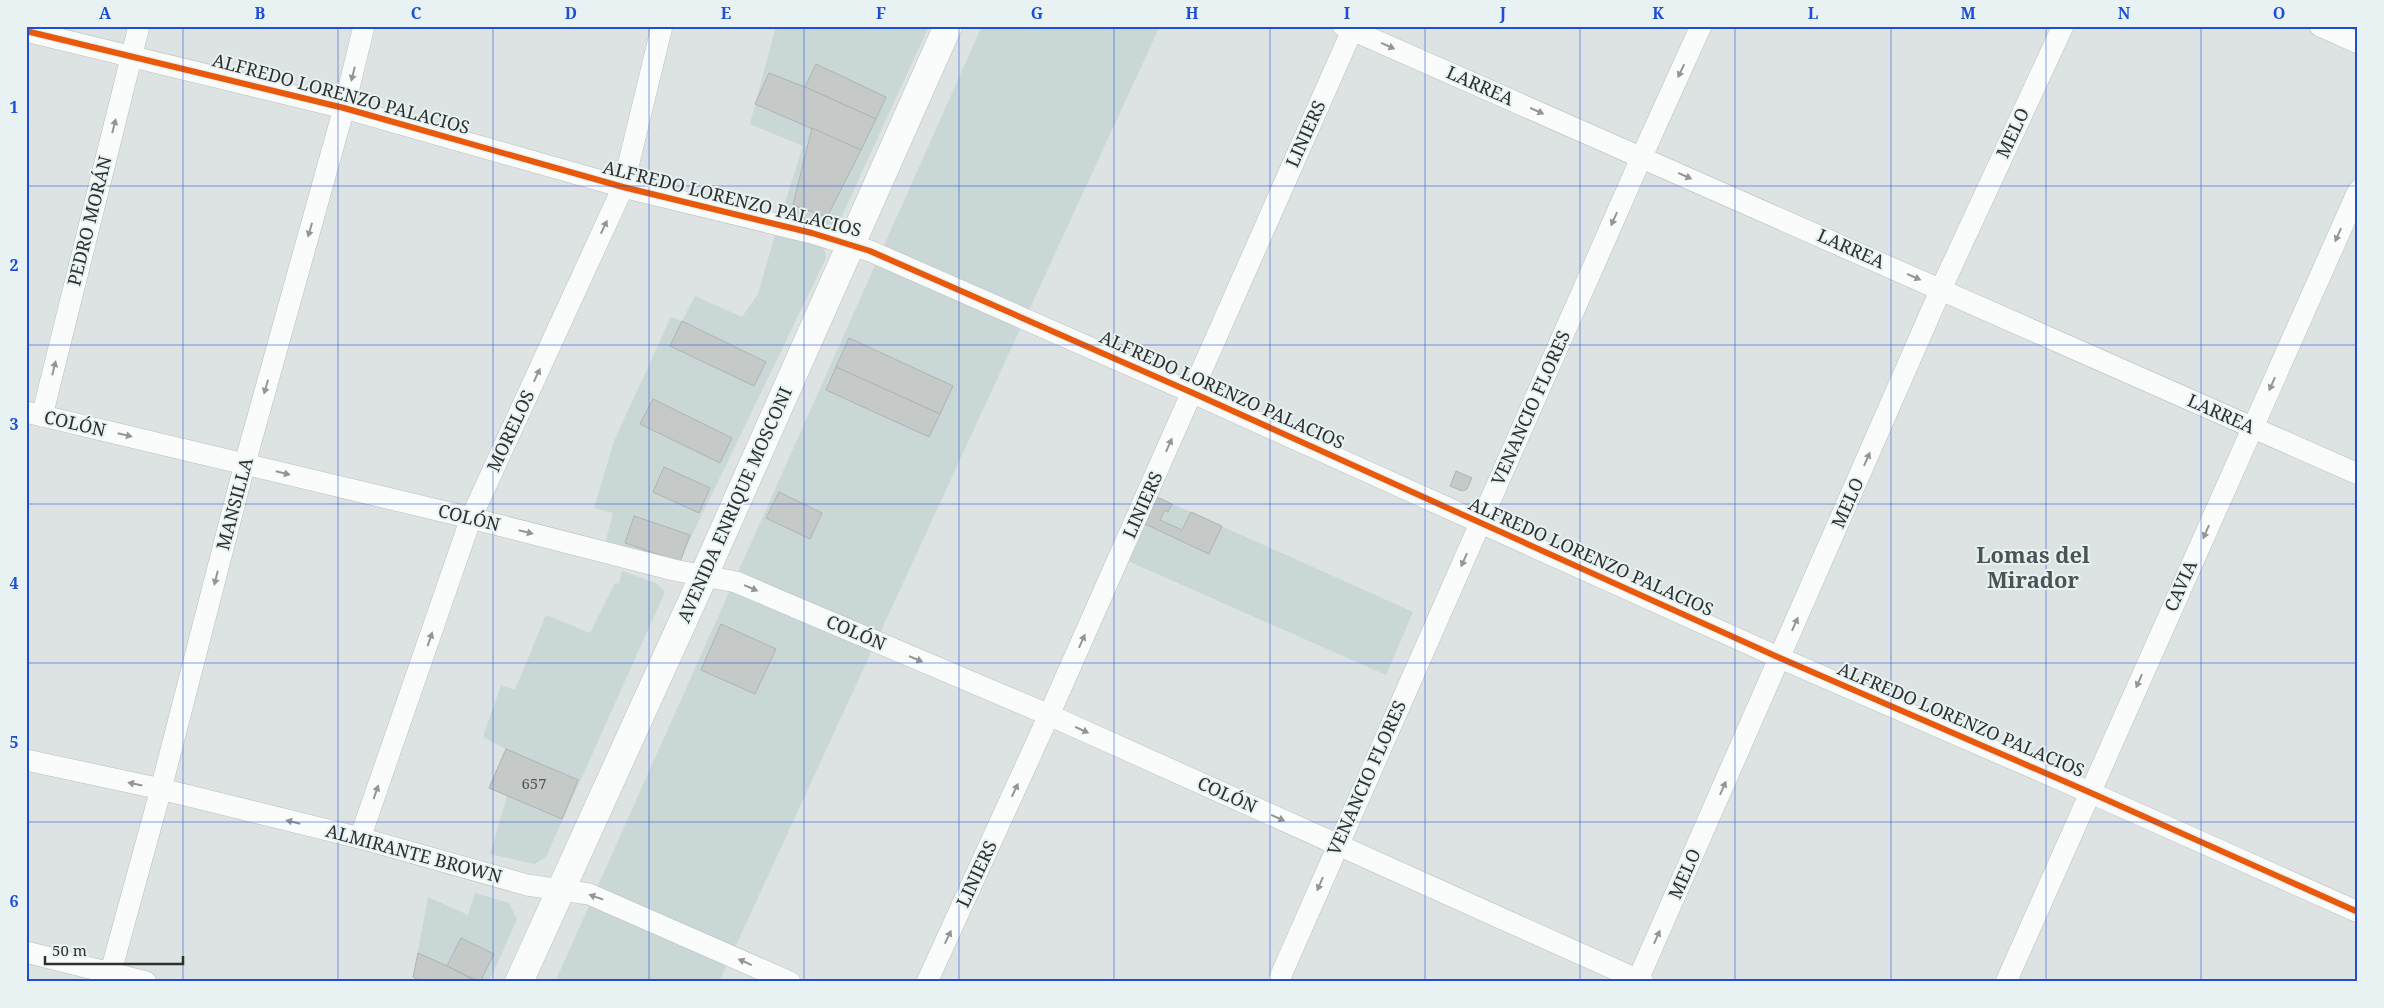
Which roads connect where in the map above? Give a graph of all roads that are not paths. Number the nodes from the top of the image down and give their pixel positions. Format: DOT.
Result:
graph roads {
  1 [pos="139,26"];
  2 [pos="364,26"];
  3 [pos="662,26"];
  4 [pos="948,26"];
  5 [pos="1702,26"];
  6 [pos="2063,26"];
  7 [pos="2320,26"];
  8 [pos="1350,28"];
  9 [pos="26,31"];
  10 [pos="2358,43"];
  11 [pos="132,55"];
  12 [pos="344,108"];
  13 [pos="1642,156"];
  14 [pos="622,187"];
  15 [pos="2358,191"];
  16 [pos="850,243"];
  17 [pos="1941,289"];
  18 [pos="1192,393"];
  19 [pos="34,414"];
  20 [pos="2252,428"];
  21 [pos="245,463"];
  22 [pos="2358,474"];
  23 [pos="471,518"];
  24 [pos="1480,524"];
  25 [pos="704,575"];
  26 [pos="1780,658"];
  27 [pos="1049,715"];
  28 [pos="26,760"];
  29 [pos="161,790"];
  30 [pos="2089,792"];
  31 [pos="360,838"];
  32 [pos="1337,844"];
  33 [pos="561,890"];
  34 [pos="2358,912"];
  35 [pos="26,952"];
  36 [pos="109,978"];
  37 [pos="1640,981"];
  38 [pos="146,982"];
  39 [pos="519,982"];
  40 [pos="790,982"];
  41 [pos="928,982"];
  42 [pos="1278,982"];
  43 [pos="2006,982"];
  1 -- 11 [label="street, PEDRO MORÁN"];
  2 -- 12 [label="street, MANSILLA, one-way"];
  3 -- 14 [label="street, MORELOS"];
  4 -- 16 [label="main road, AVENIDA ENRIQUE MOSCONI"];
  5 -- 13 [label="street, VENANCIO FLORES, one-way"];
  6 -- 17 [label="street, MELO"];
  7 -- 10 [label="street"];
  8 -- 13 [label="street, LARREA, one-way"];
  8 -- 18 [label="street, LINIERS"];
  9 -- 11 [label="street, ALFREDO LORENZO PALACIOS"];
  11 -- 12 [label="street, ALFREDO LORENZO PALACIOS"];
  19 -- 11 [label="street, PEDRO MORÁN, one-way"];
  12 -- 14 [label="street, ALFREDO LORENZO PALACIOS"];
  12 -- 21 [label="street, MANSILLA, one-way"];
  13 -- 17 [label="street, LARREA, one-way"];
  13 -- 24 [label="street, VENANCIO FLORES, one-way"];
  14 -- 16 [label="street, ALFREDO LORENZO PALACIOS"];
  23 -- 14 [label="street, MORELOS, one-way"];
  15 -- 20 [label="street, CAVIA, one-way"];
  16 -- 18 [label="street, ALFREDO LORENZO PALACIOS"];
  16 -- 25 [label="main road, AVENIDA ENRIQUE MOSCONI"];
  17 -- 20 [label="street, LARREA"];
  26 -- 17 [label="street, MELO, one-way"];
  18 -- 24 [label="street, ALFREDO LORENZO PALACIOS"];
  27 -- 18 [label="street, LINIERS, one-way"];
  19 -- 21 [label="street, COLÓN, one-way"];
  20 -- 22 [label="street, LARREA"];
  20 -- 30 [label="street, CAVIA, one-way"];
  21 -- 23 [label="street, COLÓN, one-way"];
  21 -- 29 [label="street, MANSILLA, one-way"];
  23 -- 25 [label="street, COLÓN, one-way"];
  31 -- 23 [label="street, MORELOS, one-way"];
  24 -- 26 [label="street, ALFREDO LORENZO PALACIOS"];
  24 -- 32 [label="street, VENANCIO FLORES, one-way"];
  25 -- 27 [label="street, COLÓN, one-way"];
  25 -- 33 [label="main road, AVENIDA ENRIQUE MOSCONI"];
  26 -- 30 [label="street, ALFREDO LORENZO PALACIOS"];
  37 -- 26 [label="street, MELO, one-way"];
  27 -- 32 [label="street, COLÓN, one-way"];
  41 -- 27 [label="street, LINIERS, one-way"];
  29 -- 28 [label="street, ALMIRANTE BROWN, one-way"];
  31 -- 29 [label="street, ALMIRANTE BROWN, one-way"];
  29 -- 36 [label="street, MANSILLA"];
  30 -- 34 [label="street, ALFREDO LORENZO PALACIOS"];
  30 -- 43 [label="street, CAVIA"];
  31 -- 33 [label="street, ALMIRANTE BROWN"];
  32 -- 37 [label="street, COLÓN"];
  32 -- 42 [label="street, VENANCIO FLORES, one-way"];
  33 -- 39 [label="main road, AVENIDA ENRIQUE MOSCONI"];
  40 -- 33 [label="street, ALMIRANTE BROWN, one-way"];
  35 -- 36 [label="street"];
  36 -- 38 [label="street"];
}
